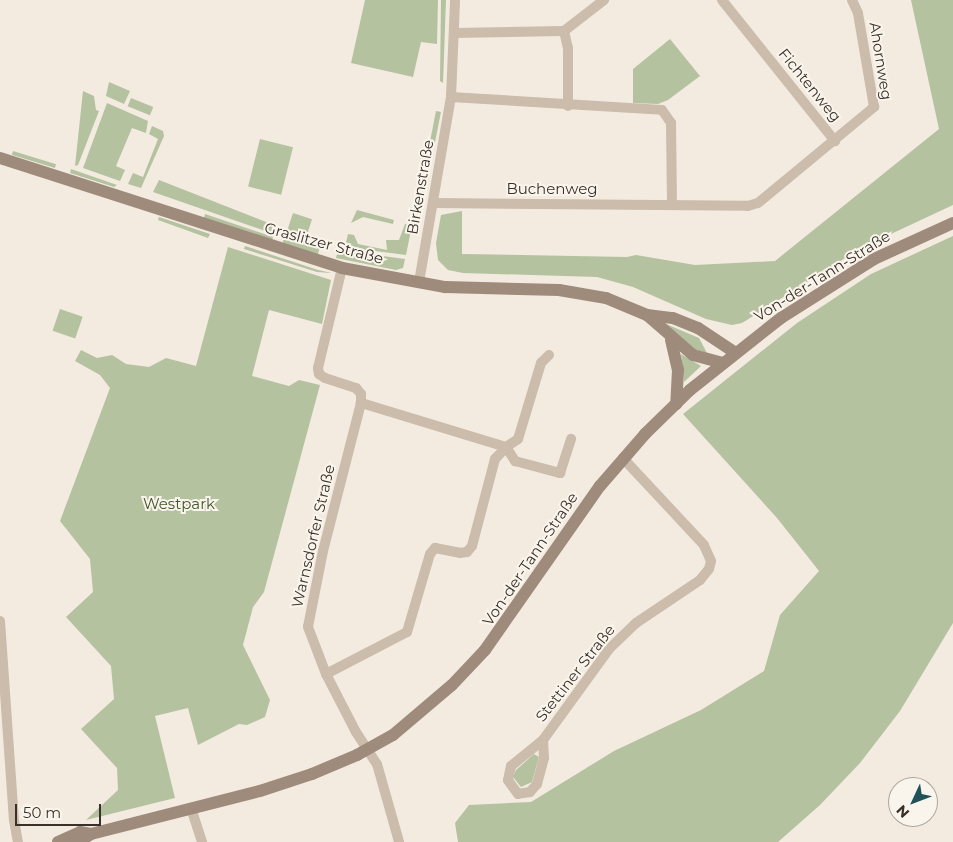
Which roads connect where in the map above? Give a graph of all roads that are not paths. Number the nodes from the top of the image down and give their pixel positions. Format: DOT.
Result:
graph roads {
  1 [pos="455,0"];
  2 [pos="604,0"];
  3 [pos="722,0"];
  4 [pos="852,0"];
  5 [pos="564,31"];
  6 [pos="455,33"];
  7 [pos="451,98"];
  8 [pos="568,106"];
  9 [pos="835,141"];
  10 [pos="0,158"];
  11 [pos="433,203"];
  12 [pos="672,203"];
  13 [pos="953,223"];
  14 [pos="342,268"];
  15 [pos="419,282"];
  16 [pos="647,314"];
  17 [pos="670,337"];
  18 [pos="734,352"];
  19 [pos="549,355"];
  20 [pos="722,363"];
  21 [pos="361,402"];
  22 [pos="676,404"];
  23 [pos="570,439"];
  24 [pos="506,447"];
  25 [pos="623,458"];
  26 [pos="0,621"];
  27 [pos="326,674"];
  28 [pos="543,740"];
  29 [pos="367,750"];
  30 [pos="191,808"];
  31 [pos="91,834"];
  32 [pos="18,842"];
  33 [pos="58,842"];
  34 [pos="79,842"];
  35 [pos="202,842"];
  36 [pos="399,842"];
  1 -- 6 [label="street, Birkenstraße"];
  2 -- 5 [label="street"];
  3 -- 9 [label="street, Fichtenweg"];
  4 -- 9 [label="street, Ahornweg"];
  5 -- 6 [label="street"];
  5 -- 8 [label="street"];
  6 -- 7 [label="street, Birkenstraße"];
  7 -- 8 [label="street"];
  7 -- 11 [label="street, Birkenstraße"];
  8 -- 12 [label="street"];
  9 -- 12 [label="street, Fichtenweg"];
  10 -- 14 [label="street, Graslitzer Straße"];
  11 -- 12 [label="street, Buchenweg"];
  11 -- 15 [label="street, Birkenstraße"];
  13 -- 18 [label="street, Von-der-Tann-Straße"];
  14 -- 15 [label="street, Graslitzer Straße"];
  14 -- 21 [label="street"];
  15 -- 16 [label="street, Graslitzer Straße"];
  16 -- 17 [label="street, Graslitzer Straße"];
  16 -- 18 [label="street, Graslitzer Straße"];
  17 -- 20 [label="street, Graslitzer Straße"];
  17 -- 22 [label="street"];
  18 -- 20 [label="street, Von-der-Tann-Straße"];
  19 -- 24 [label="street"];
  20 -- 22 [label="street, Von-der-Tann-Straße"];
  21 -- 24 [label="street"];
  21 -- 27 [label="street, Warnsdorfer Straße"];
  22 -- 25 [label="street, Von-der-Tann-Straße"];
  23 -- 24 [label="street"];
  24 -- 27 [label="street"];
  25 -- 28 [label="street, Stettiner Straße"];
  25 -- 29 [label="street, Von-der-Tann-Straße"];
  26 -- 32 [label="street"];
  27 -- 29 [label="street, Warnsdorfer Straße"];
  28 -- 28 [label="street, Stettiner Straße"];
  29 -- 30 [label="street, Von-der-Tann-Straße"];
  29 -- 36 [label="street, Warnsdorfer Straße"];
  30 -- 31 [label="street, Von-der-Tann-Straße"];
  30 -- 35 [label="street"];
  31 -- 33 [label="street, Von-der-Tann-Straße"];
  31 -- 34 [label="street, Von-der-Tann-Straße"];
}
